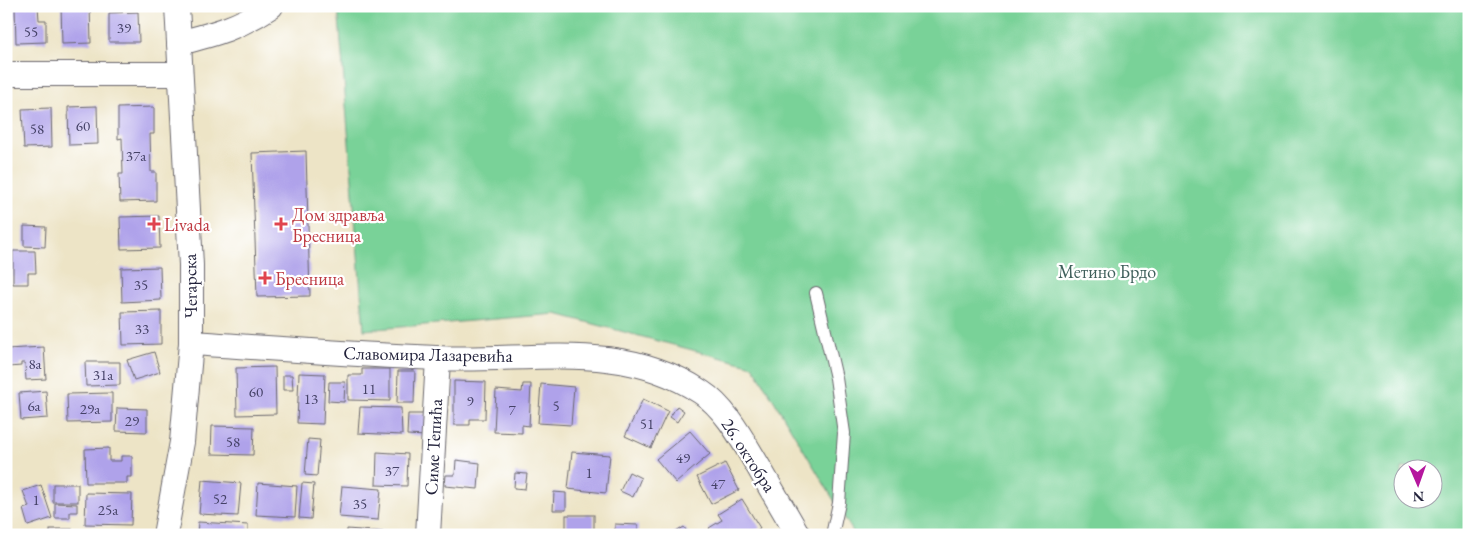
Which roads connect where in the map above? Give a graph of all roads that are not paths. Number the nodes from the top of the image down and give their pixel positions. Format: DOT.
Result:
graph roads {
  1 [pos="177,6"];
  2 [pos="271,6"];
  3 [pos="179,43"];
  4 [pos="6,74"];
  5 [pos="180,74"];
  6 [pos="816,293"];
  7 [pos="190,343"];
  8 [pos="438,359"];
  9 [pos="663,372"];
  10 [pos="165,535"];
  11 [pos="428,535"];
  12 [pos="798,535"];
  13 [pos="832,535"];
  1 -- 3 [label="street, Чегарска"];
  2 -- 3 [label="street"];
  3 -- 5 [label="street, Чегарска"];
  4 -- 5 [label="street"];
  5 -- 7 [label="street, Чегарска"];
  6 -- 13 [label="lane"];
  7 -- 8 [label="street, Славомира Лазаревића"];
  7 -- 10 [label="street, Чегарска"];
  8 -- 9 [label="street, Славомира Лазаревића"];
  8 -- 11 [label="street, Симе Тепића"];
  9 -- 12 [label="street, 26. октобра"];
}
